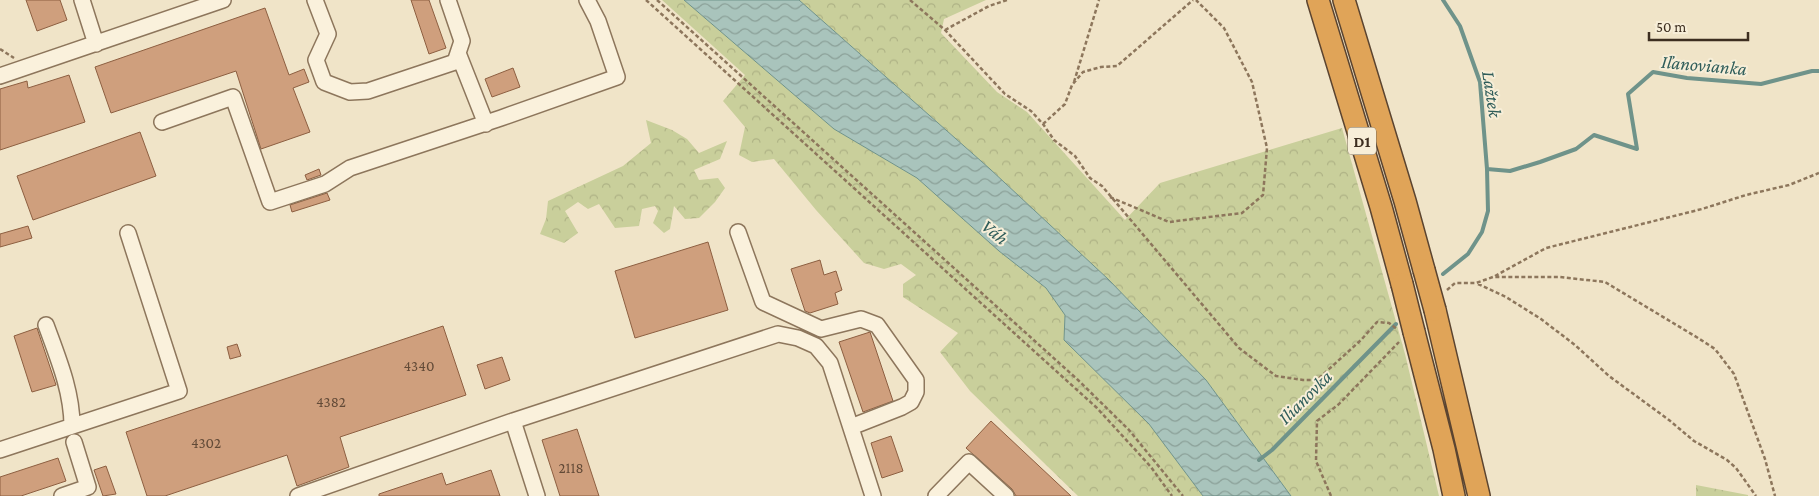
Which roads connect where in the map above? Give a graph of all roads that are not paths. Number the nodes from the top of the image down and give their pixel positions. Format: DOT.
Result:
graph roads {
  1 [pos="82,0"];
  2 [pos="223,0"];
  3 [pos="315,0"];
  4 [pos="448,0"];
  5 [pos="587,0"];
  6 [pos="1318,0"];
  7 [pos="1344,0"];
  8 [pos="96,44"];
  9 [pos="458,53"];
  10 [pos="0,76"];
  11 [pos="162,122"];
  12 [pos="486,124"];
  13 [pos="738,232"];
  14 [pos="128,233"];
  15 [pos="46,324"];
  16 [pos="513,421"];
  17 [pos="72,426"];
  18 [pos="851,427"];
  19 [pos="74,442"];
  20 [pos="0,450"];
  21 [pos="62,496"];
  22 [pos="298,496"];
  23 [pos="537,496"];
  24 [pos="873,496"];
  25 [pos="936,496"];
  26 [pos="1006,496"];
  27 [pos="1454,496"];
  28 [pos="1479,496"];
  1 -- 8 [label="lane"];
  2 -- 8 [label="lane"];
  3 -- 9 [label="lane"];
  4 -- 9 [label="lane"];
  5 -- 12 [label="lane"];
  6 -- 27 [label="highway, D1, bridge"];
  7 -- 28 [label="highway, D1, bridge"];
  8 -- 10 [label="lane"];
  9 -- 12 [label="lane"];
  11 -- 12 [label="lane"];
  13 -- 18 [label="lane"];
  14 -- 17 [label="lane"];
  15 -- 17 [label="lane"];
  16 -- 18 [label="lane"];
  16 -- 22 [label="lane"];
  16 -- 23 [label="lane"];
  17 -- 20 [label="lane"];
  18 -- 24 [label="lane"];
  19 -- 21 [label="lane"];
  25 -- 26 [label="lane"];
}
